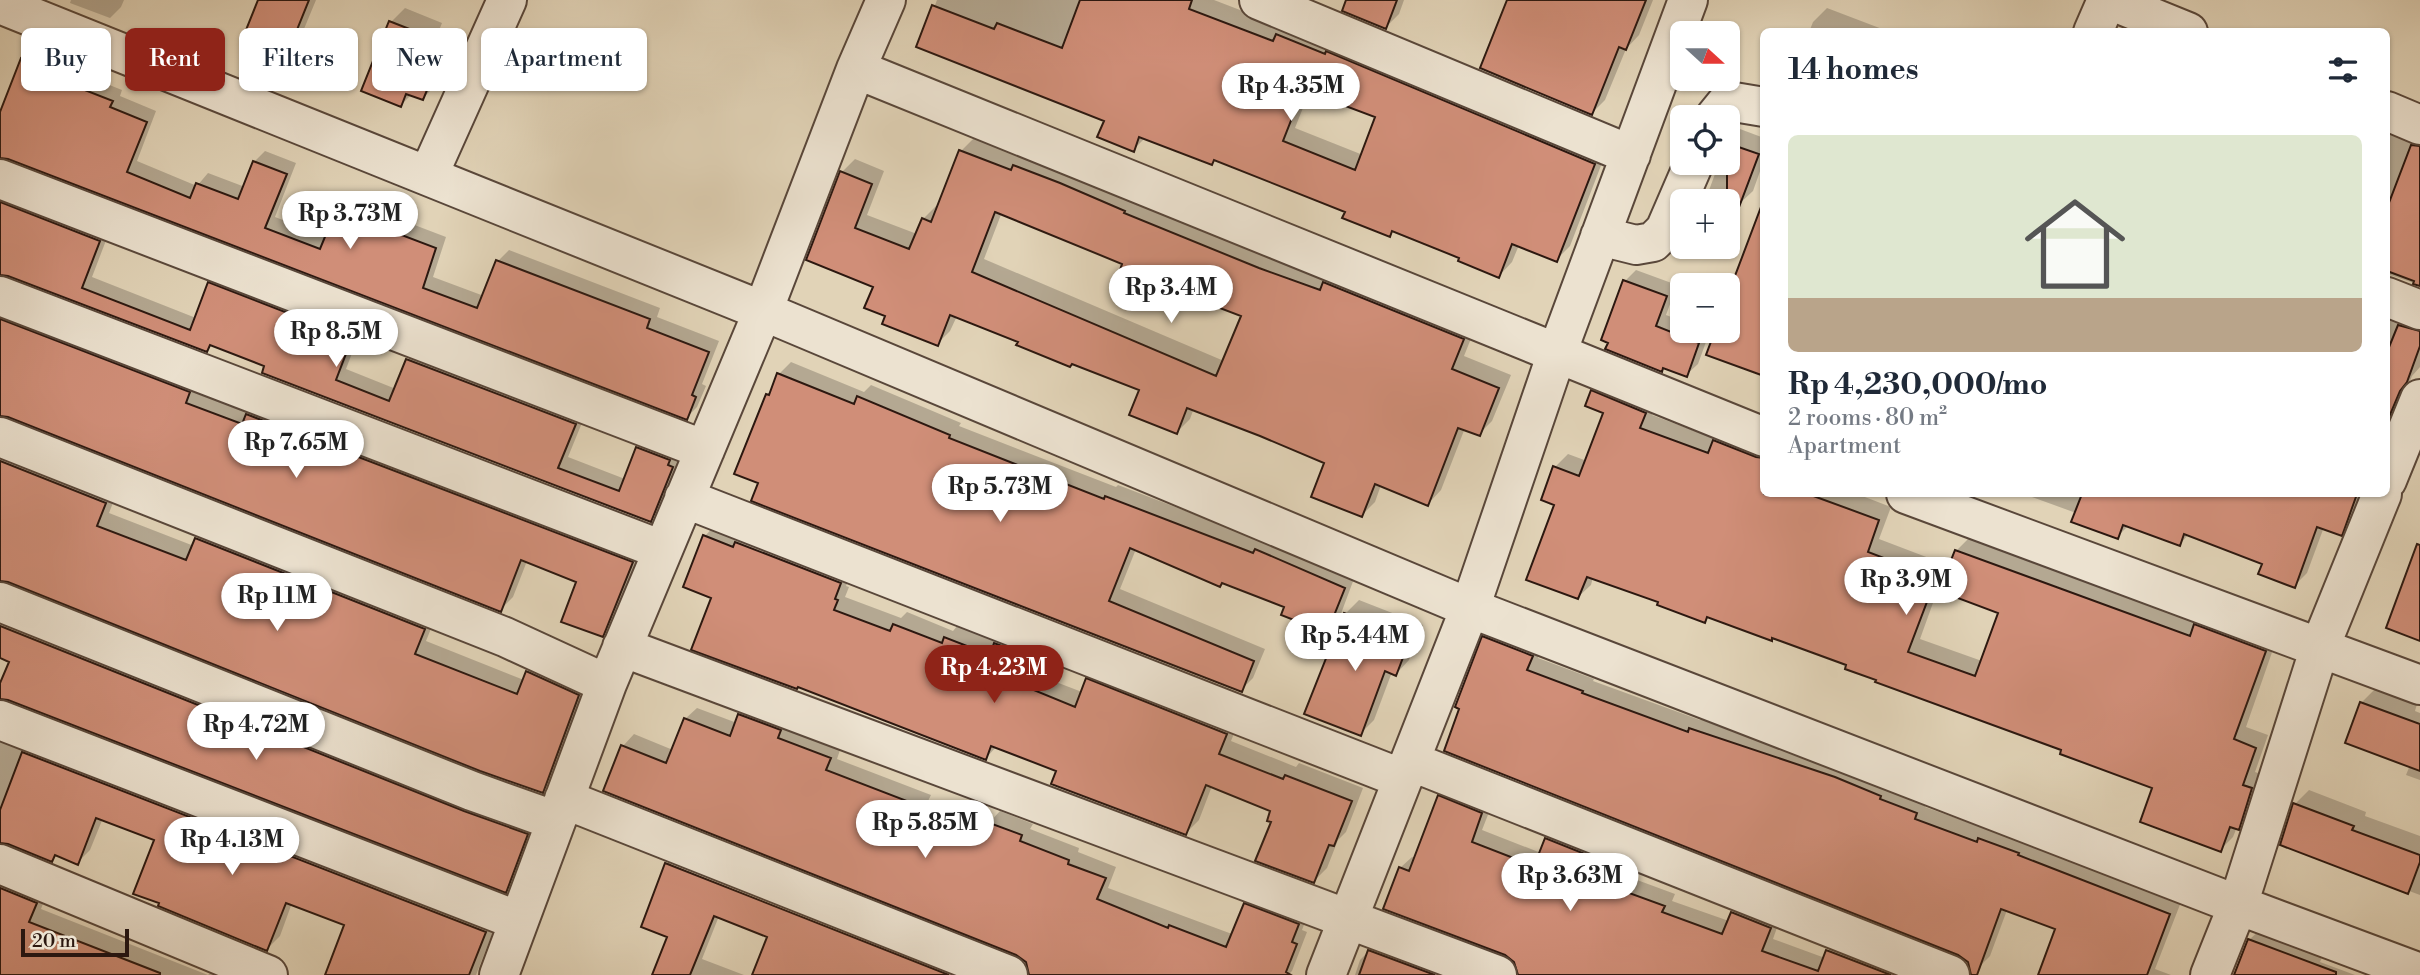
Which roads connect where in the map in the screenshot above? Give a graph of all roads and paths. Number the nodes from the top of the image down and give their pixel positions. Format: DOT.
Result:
graph roads {
  1 [pos="507,0"];
  2 [pos="886,0"];
  3 [pos="1259,0"];
  4 [pos="1688,0"];
  5 [pos="5,9"];
  6 [pos="2095,28"];
  7 [pos="2178,28"];
  8 [pos="856,69"];
  9 [pos="1725,105"];
  10 [pos="1760,106"];
  11 [pos="2390,112"];
  12 [pos="2420,125"];
  13 [pos="1631,155"];
  14 [pos="1688,175"];
  15 [pos="428,176"];
  16 [pos="0,179"];
  17 [pos="1600,236"];
  18 [pos="0,296"];
  19 [pos="2390,298"];
  20 [pos="2420,310"];
  21 [pos="763,311"];
  22 [pos="1557,353"];
  23 [pos="2416,422"];
  24 [pos="1760,435"];
  25 [pos="0,437"];
  26 [pos="705,450"];
  27 [pos="2390,474"];
  28 [pos="1914,497"];
  29 [pos="2380,497"];
  30 [pos="684,498"];
  31 [pos="662,550"];
  32 [pos="0,602"];
  33 [pos="1469,608"];
  34 [pos="622,647"];
  35 [pos="2320,648"];
  36 [pos="607,684"];
  37 [pos="2420,685"];
  38 [pos="0,720"];
  39 [pos="1406,770"];
  40 [pos="560,810"];
  41 [pos="0,864"];
  42 [pos="2238,905"];
  43 [pos="1347,920"];
  44 [pos="519,921"];
  45 [pos="509,972"];
  46 [pos="2420,973"];
  47 [pos="268,975"];
  48 [pos="1008,975"];
  49 [pos="1326,975"];
  50 [pos="1497,975"];
  51 [pos="1950,975"];
  52 [pos="2210,975"];
  1 -- 15 [label="street"];
  2 -- 8 [label="street"];
  3 -- 13 [label="street"];
  4 -- 13 [label="street"];
  5 -- 15 [label="street"];
  6 -- 7 [label="street"];
  8 -- 21 [label="street"];
  8 -- 22 [label="street"];
  9 -- 10 [label="street"];
  11 -- 12 [label="street"];
  13 -- 17 [label="street"];
  14 -- 17 [label="street"];
  15 -- 21 [label="street"];
  16 -- 26 [label="street"];
  17 -- 22 [label="street"];
  18 -- 31 [label="street"];
  19 -- 20 [label="street"];
  21 -- 26 [label="street"];
  21 -- 33 [label="street"];
  22 -- 24 [label="street"];
  22 -- 33 [label="street"];
  23 -- 27 [label="street"];
  25 -- 36 [label="street"];
  26 -- 30 [label="street"];
  28 -- 35 [label="street"];
  29 -- 35 [label="street"];
  30 -- 31 [label="street"];
  30 -- 39 [label="street"];
  31 -- 34 [label="street"];
  32 -- 40 [label="street"];
  33 -- 39 [label="street"];
  33 -- 42 [label="street"];
  34 -- 36 [label="street"];
  34 -- 43 [label="street"];
  35 -- 37 [label="street"];
  35 -- 42 [label="street"];
  36 -- 40 [label="street"];
  38 -- 44 [label="street"];
  39 -- 43 [label="street"];
  39 -- 51 [label="street"];
  40 -- 44 [label="street"];
  40 -- 48 [label="street"];
  41 -- 47 [label="street"];
  42 -- 46 [label="street"];
  42 -- 52 [label="street"];
  43 -- 49 [label="street"];
  43 -- 50 [label="street"];
  44 -- 45 [label="street"];
}
